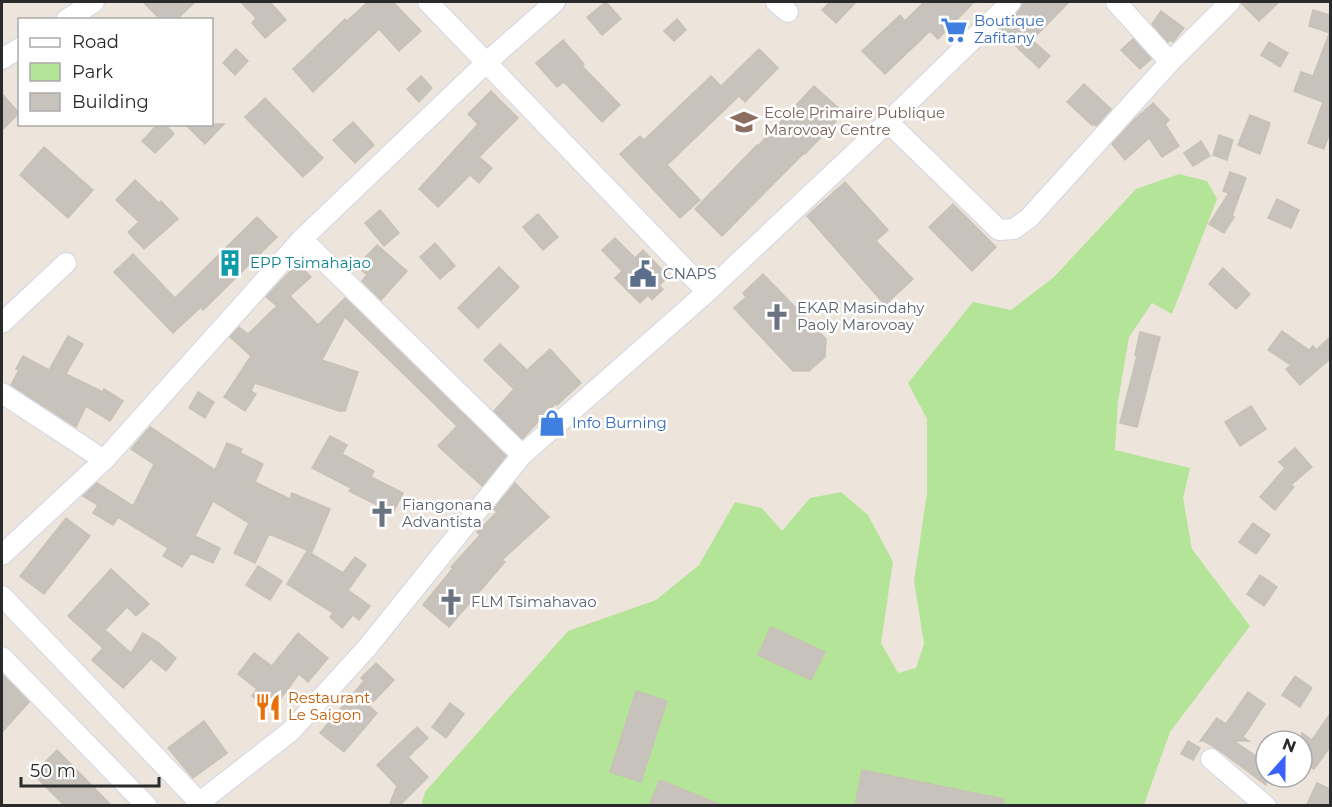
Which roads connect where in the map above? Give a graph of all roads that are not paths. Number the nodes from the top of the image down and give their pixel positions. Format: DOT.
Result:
graph roads {
  1 [pos="94,2"];
  2 [pos="428,2"];
  3 [pos="555,2"];
  4 [pos="1011,2"];
  5 [pos="1116,2"];
  6 [pos="1230,2"];
  7 [pos="69,18"];
  8 [pos="18,49"];
  9 [pos="2,59"];
  10 [pos="487,62"];
  11 [pos="1170,62"];
  12 [pos="888,122"];
  13 [pos="302,239"];
  14 [pos="66,263"];
  15 [pos="707,292"];
  16 [pos="2,323"];
  17 [pos="2,393"];
  18 [pos="522,455"];
  19 [pos="104,460"];
  20 [pos="2,555"];
  21 [pos="2,596"];
  22 [pos="2,657"];
  23 [pos="1211,759"];
  24 [pos="197,804"];
  25 [pos="147,806"];
  26 [pos="1266,806"];
  1 -- 7 [label="street"];
  2 -- 10 [label="street"];
  3 -- 10 [label="street"];
  4 -- 12 [label="street"];
  5 -- 11 [label="street"];
  6 -- 11 [label="street"];
  8 -- 9 [label="street"];
  10 -- 13 [label="street"];
  10 -- 15 [label="street"];
  11 -- 12 [label="street"];
  12 -- 15 [label="street"];
  13 -- 18 [label="street"];
  13 -- 19 [label="street"];
  14 -- 16 [label="street"];
  15 -- 18 [label="street"];
  17 -- 19 [label="street"];
  18 -- 24 [label="street"];
  19 -- 20 [label="street"];
  21 -- 24 [label="street"];
  22 -- 25 [label="street"];
  23 -- 26 [label="street"];
}
